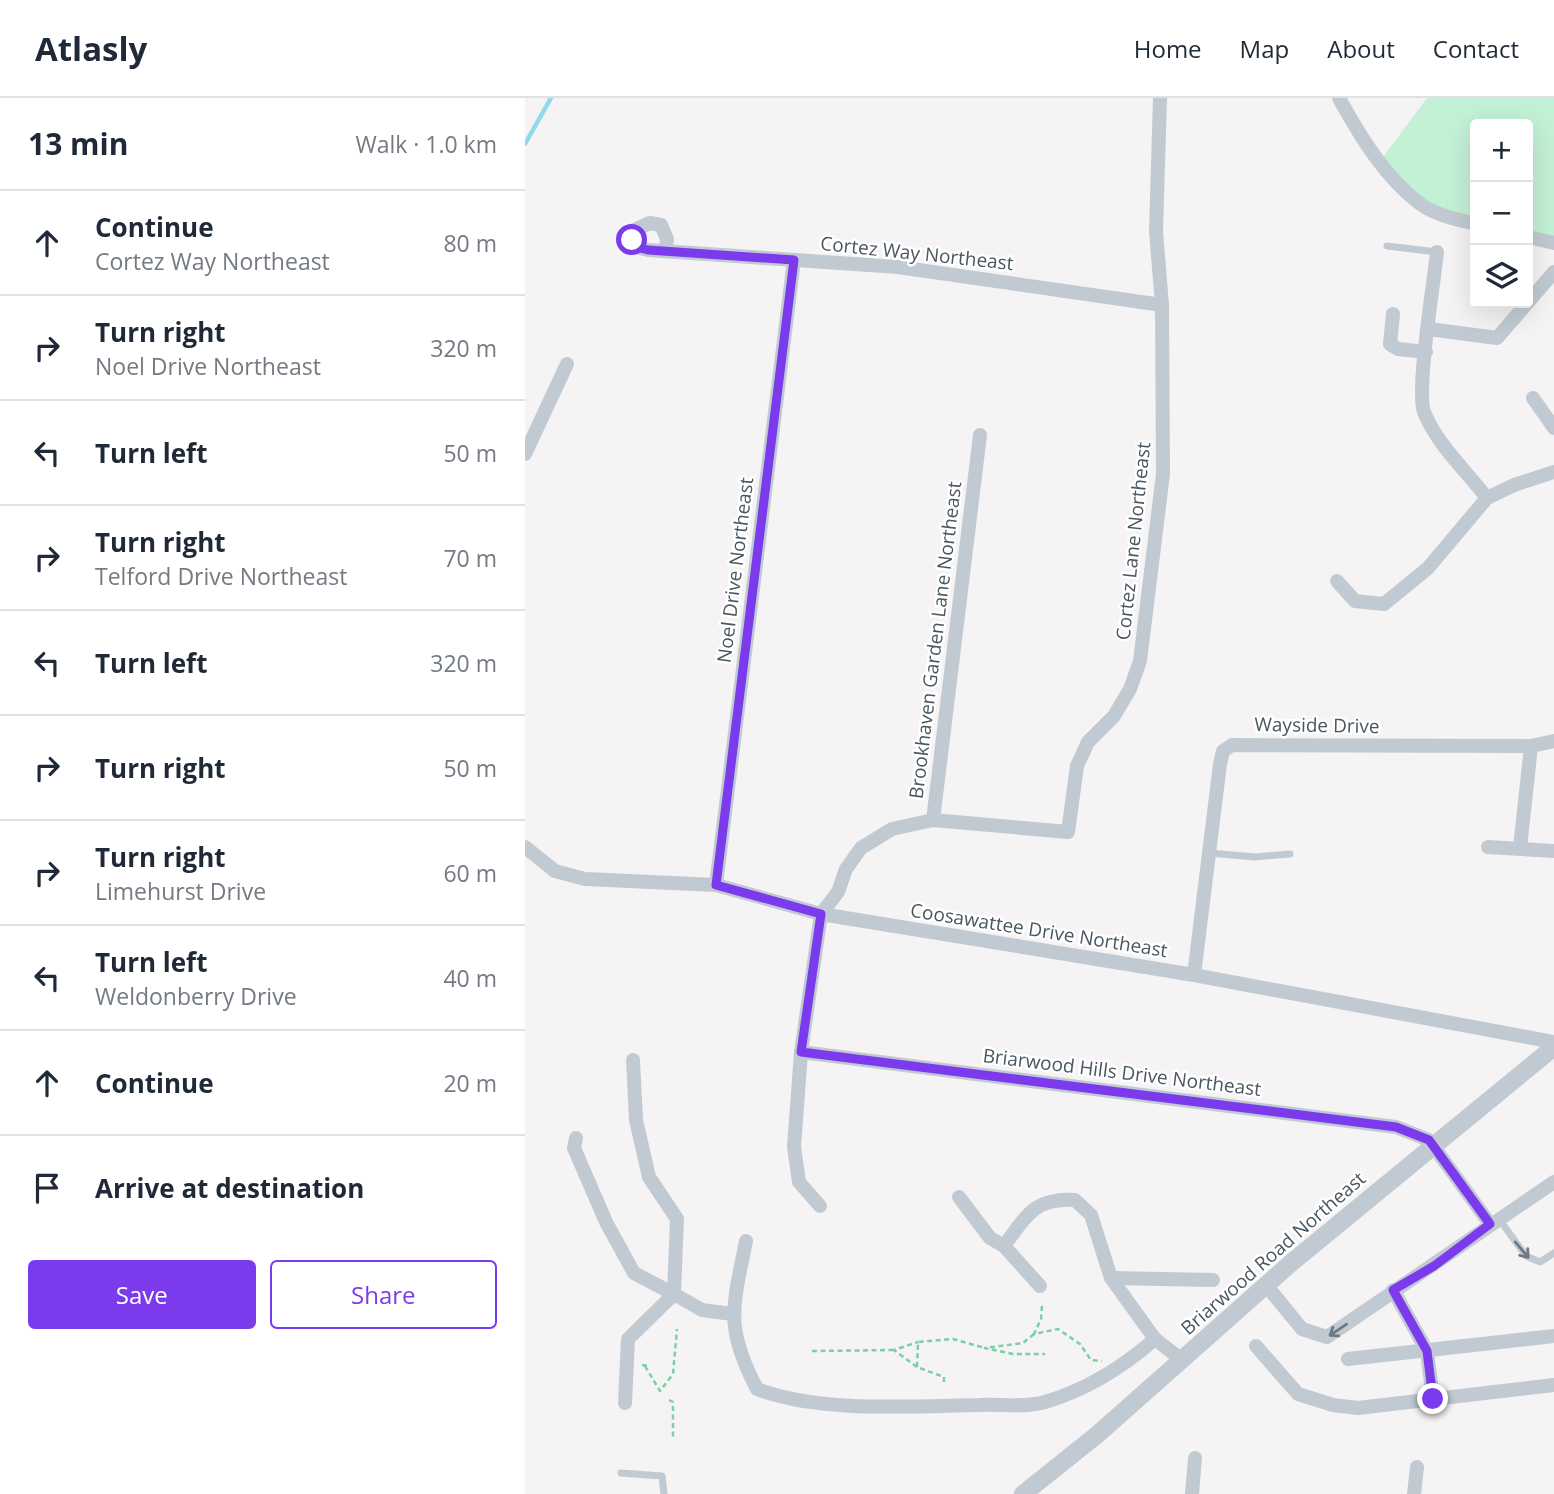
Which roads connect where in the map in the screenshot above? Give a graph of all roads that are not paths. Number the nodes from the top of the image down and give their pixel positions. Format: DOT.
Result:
graph roads {
  1 [pos="1160,98"];
  2 [pos="1339,98"];
  3 [pos="1470,223"];
  4 [pos="1533,238"];
  5 [pos="1554,243"];
  6 [pos="1387,246"];
  7 [pos="666,250"];
  8 [pos="1437,252"];
  9 [pos="794,260"];
  10 [pos="1554,272"];
  11 [pos="1163,305"];
  12 [pos="1393,314"];
  13 [pos="1429,329"];
  14 [pos="1426,352"];
  15 [pos="567,364"];
  16 [pos="1533,397"];
  17 [pos="1554,428"];
  18 [pos="980,435"];
  19 [pos="525,454"];
  20 [pos="1554,472"];
  21 [pos="1487,498"];
  22 [pos="1337,581"];
  23 [pos="1554,741"];
  24 [pos="1531,746"];
  25 [pos="933,820"];
  26 [pos="1488,846"];
  27 [pos="525,847"];
  28 [pos="1520,848"];
  29 [pos="1554,851"];
  30 [pos="1209,852"];
  31 [pos="1290,854"];
  32 [pos="716,885"];
  33 [pos="821,914"];
  34 [pos="1194,975"];
  35 [pos="1554,1042"];
  36 [pos="1554,1047"];
  37 [pos="801,1052"];
  38 [pos="633,1060"];
  39 [pos="576,1138"];
  40 [pos="1431,1146"];
  41 [pos="1554,1182"];
  42 [pos="959,1197"];
  43 [pos="820,1206"];
  44 [pos="1494,1221"];
  45 [pos="746,1241"];
  46 [pos="1005,1245"];
  47 [pos="1554,1253"];
  48 [pos="1111,1278"];
  49 [pos="1213,1280"];
  50 [pos="1266,1285"];
  51 [pos="1040,1286"];
  52 [pos="1393,1290"];
  53 [pos="674,1294"];
  54 [pos="732,1314"];
  55 [pos="1554,1336"];
  56 [pos="1156,1339"];
  57 [pos="1256,1346"];
  58 [pos="1427,1351"];
  59 [pos="1348,1359"];
  60 [pos="1182,1360"];
  61 [pos="1554,1385"];
  62 [pos="1433,1399"];
  63 [pos="625,1403"];
  64 [pos="1195,1458"];
  65 [pos="1417,1467"];
  66 [pos="621,1474"];
  67 [pos="664,1494"];
  68 [pos="1023,1494"];
  69 [pos="1192,1494"];
  70 [pos="1414,1494"];
  1 -- 11 [label="street, Cortez Lane Northeast"];
  2 -- 3 [label="street"];
  4 -- 5 [label="street"];
  6 -- 8 [label="lane"];
  7 -- 9 [label="street, Cortez Way Northeast"];
  8 -- 13 [label="street"];
  9 -- 11 [label="street, Cortez Way Northeast"];
  9 -- 32 [label="street, Noel Drive Northeast"];
  10 -- 13 [label="street"];
  11 -- 25 [label="street, Cortez Lane Northeast"];
  12 -- 14 [label="street"];
  13 -- 14 [label="street"];
  14 -- 21 [label="street"];
  15 -- 19 [label="street"];
  16 -- 17 [label="street"];
  18 -- 25 [label="street, Brookhaven Garden Lane Northeast"];
  20 -- 21 [label="street"];
  21 -- 22 [label="street"];
  23 -- 24 [label="street, Wayside Drive"];
  24 -- 28 [label="street"];
  24 -- 30 [label="street, Wayside Drive"];
  25 -- 33 [label="street, Brookhaven Garden Lane Northeast"];
  26 -- 28 [label="street"];
  27 -- 32 [label="street, Coosawattee Drive Northeast"];
  28 -- 29 [label="street"];
  30 -- 31 [label="lane"];
  30 -- 34 [label="street, Wayside Drive"];
  32 -- 33 [label="street, Coosawattee Drive Northeast"];
  33 -- 34 [label="street, Coosawattee Drive Northeast"];
  33 -- 37 [label="street"];
  34 -- 35 [label="street, Coosawattee Drive Northeast"];
  36 -- 40 [label="street, Briarwood Road Northeast"];
  37 -- 40 [label="street, Briarwood Hills Drive Northeast"];
  37 -- 43 [label="street"];
  38 -- 53 [label="street"];
  39 -- 53 [label="street"];
  40 -- 44 [label="street"];
  40 -- 50 [label="street, Briarwood Road Northeast"];
  41 -- 44 [label="street"];
  42 -- 46 [label="street"];
  44 -- 47 [label="lane, one-way"];
  44 -- 52 [label="street"];
  45 -- 54 [label="street"];
  46 -- 48 [label="street"];
  46 -- 51 [label="street"];
  48 -- 49 [label="street"];
  48 -- 56 [label="street"];
  52 -- 50 [label="street, one-way"];
  50 -- 60 [label="street, Briarwood Road Northeast"];
  52 -- 58 [label="street"];
  53 -- 54 [label="street"];
  53 -- 63 [label="street"];
  54 -- 56 [label="street"];
  55 -- 58 [label="street"];
  56 -- 60 [label="street"];
  57 -- 62 [label="street"];
  58 -- 59 [label="street"];
  58 -- 62 [label="street"];
  60 -- 68 [label="street, Briarwood Road Northeast"];
  61 -- 62 [label="street"];
  64 -- 69 [label="street"];
  65 -- 70 [label="street"];
  66 -- 67 [label="lane"];
}
